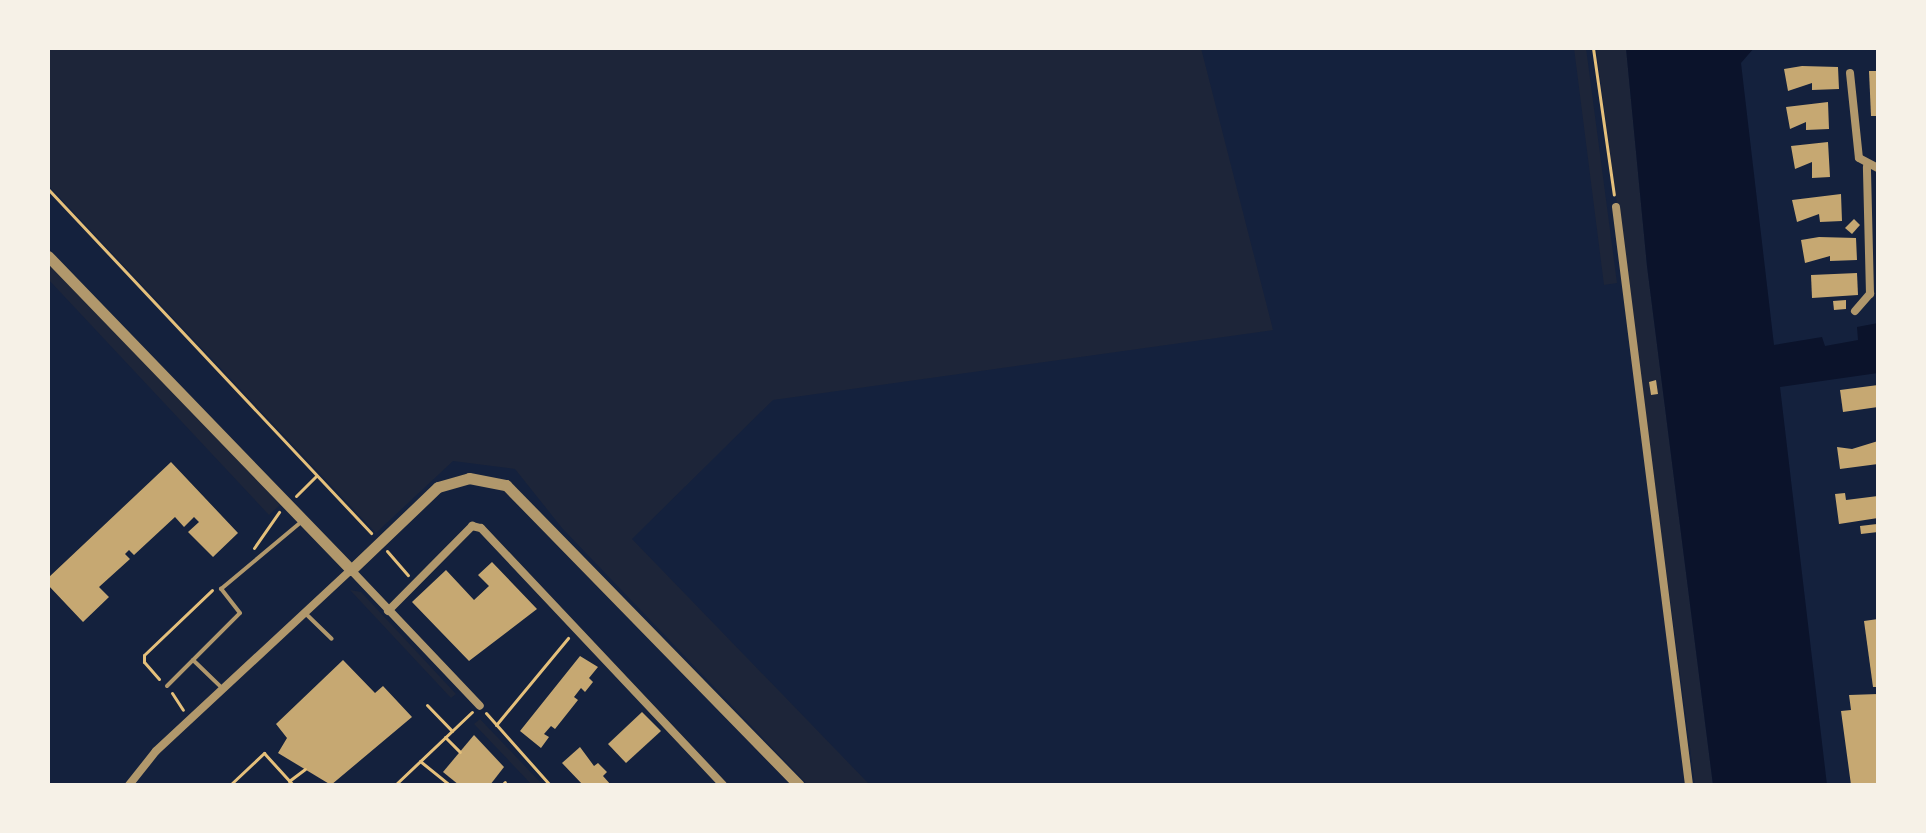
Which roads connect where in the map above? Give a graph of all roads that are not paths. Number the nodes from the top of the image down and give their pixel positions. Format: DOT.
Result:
graph roads {
  1 [pos="1850,73"];
  2 [pos="1867,167"];
  3 [pos="1878,168"];
  4 [pos="1616,207"];
  5 [pos="48,256"];
  6 [pos="1855,311"];
  7 [pos="303,520"];
  8 [pos="351,570"];
  9 [pos="388,611"];
  10 [pos="305,613"];
  11 [pos="332,639"];
  12 [pos="193,660"];
  13 [pos="167,686"];
  14 [pos="223,689"];
  15 [pos="480,706"];
  16 [pos="129,785"];
  17 [pos="723,785"];
  18 [pos="799,785"];
  19 [pos="1689,785"];
  1 -- 2 [label="street"];
  2 -- 3 [label="street"];
  2 -- 6 [label="street"];
  4 -- 19 [label="street"];
  5 -- 7 [label="street"];
  7 -- 8 [label="street"];
  7 -- 12 [label="lane"];
  8 -- 9 [label="street"];
  8 -- 10 [label="street"];
  8 -- 18 [label="street"];
  9 -- 15 [label="street"];
  9 -- 17 [label="street"];
  10 -- 11 [label="lane"];
  10 -- 14 [label="street"];
  12 -- 13 [label="lane"];
  12 -- 14 [label="lane"];
  14 -- 16 [label="street"];
}
